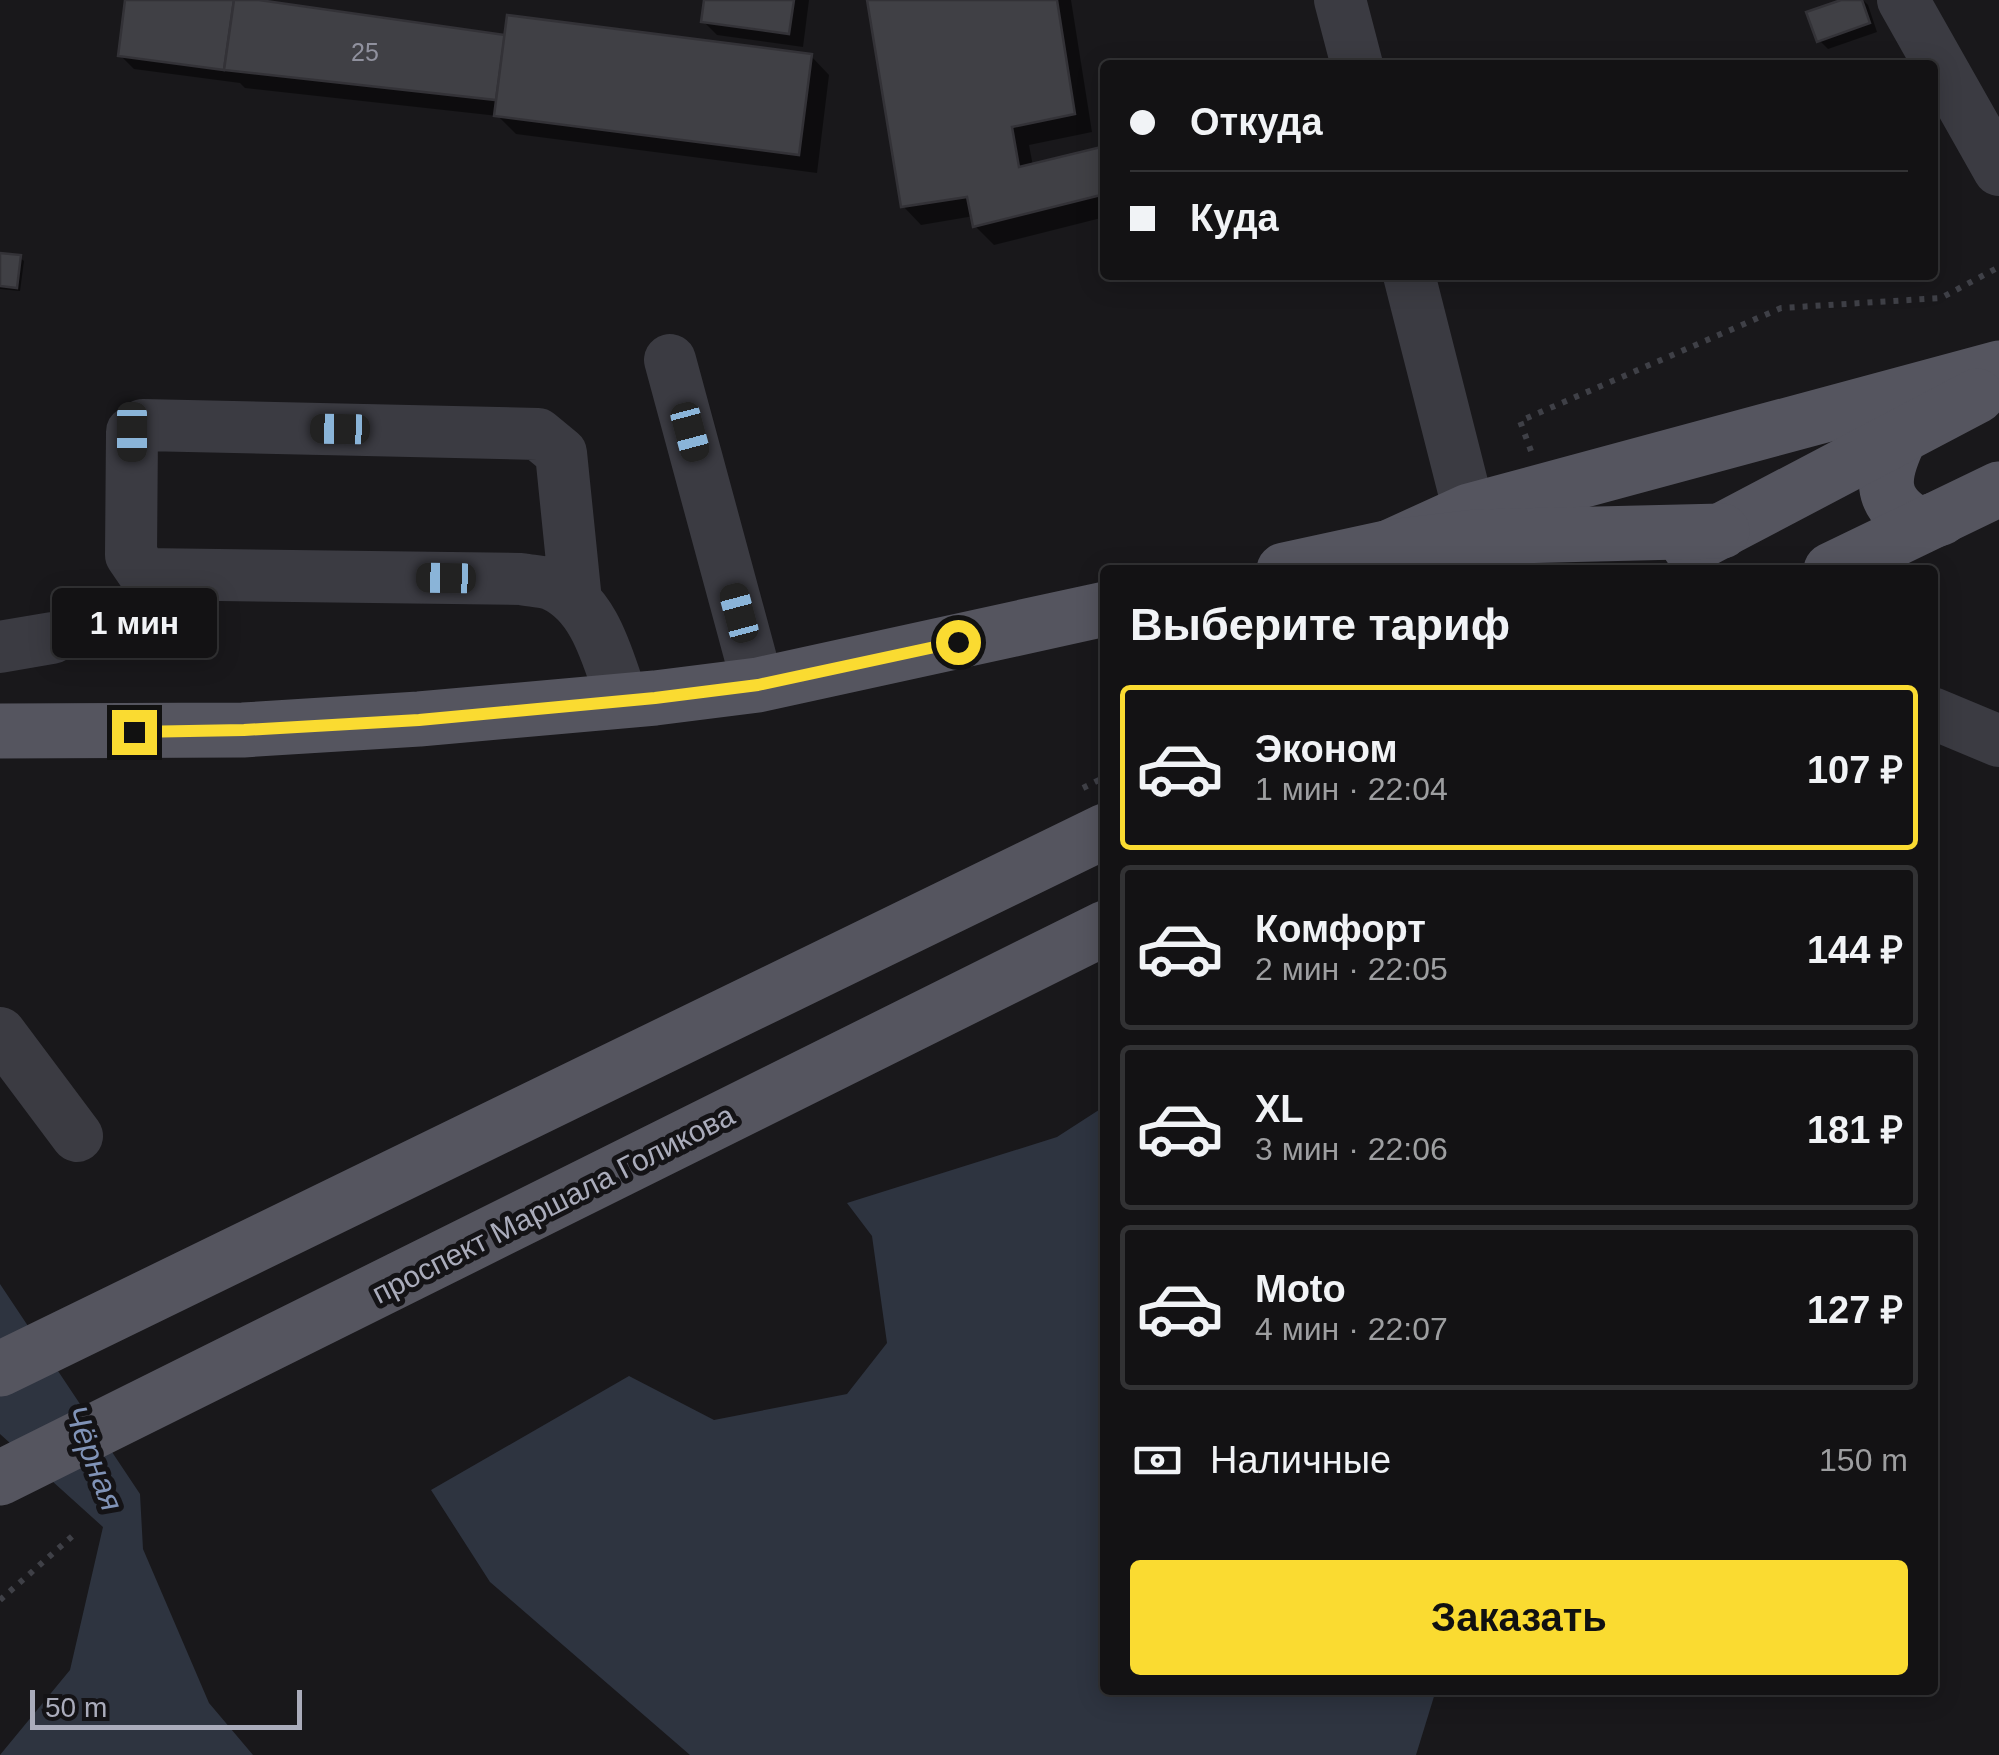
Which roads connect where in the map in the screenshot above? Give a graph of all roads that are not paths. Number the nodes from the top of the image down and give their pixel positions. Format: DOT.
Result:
graph roads {
  1 [pos="1340,0"];
  2 [pos="1903,0"];
  3 [pos="1356,60"];
  4 [pos="1937,60"];
  5 [pos="1938,62"];
  6 [pos="1999,170"];
  7 [pos="1411,280"];
  8 [pos="670,360"];
  9 [pos="1999,368"];
  10 [pos="1999,384"];
  11 [pos="1900,436"];
  12 [pos="1999,489"];
  13 [pos="1469,512"];
  14 [pos="1941,518"];
  15 [pos="1722,532"];
  16 [pos="1390,546"];
  17 [pos="1306,565"];
  18 [pos="1653,565"];
  19 [pos="1842,565"];
  20 [pos="576,601"];
  21 [pos="1100,610"];
  22 [pos="52,638"];
  23 [pos="0,647"];
  24 [pos="758,685"];
  25 [pos="623,701"];
  26 [pos="1938,716"];
  27 [pos="0,731"];
  28 [pos="1999,741"];
  29 [pos="1100,833"];
  30 [pos="1100,930"];
  31 [pos="0,1032"];
  32 [pos="77,1136"];
  33 [pos="0,1369"];
  34 [pos="0,1478"];
  1 -- 3 [label="street"];
  2 -- 4 [label="street"];
  5 -- 6 [label="street"];
  7 -- 13 [label="street"];
  8 -- 24 [label="street"];
  9 -- 13 [label="main road"];
  10 -- 11 [label="main road"];
  11 -- 14 [label="main road"];
  11 -- 15 [label="main road"];
  12 -- 14 [label="main road"];
  13 -- 16 [label="main road"];
  14 -- 19 [label="main road"];
  15 -- 16 [label="main road"];
  15 -- 18 [label="main road"];
  16 -- 17 [label="main road"];
  20 -- 20 [label="street"];
  20 -- 25 [label="street"];
  21 -- 24 [label="main road"];
  22 -- 23 [label="street"];
  24 -- 25 [label="main road"];
  25 -- 27 [label="main road"];
  26 -- 28 [label="street"];
  29 -- 33 [label="main road"];
  30 -- 34 [label="main road, проспект Маршала Голикова"];
  31 -- 32 [label="street"];
}
